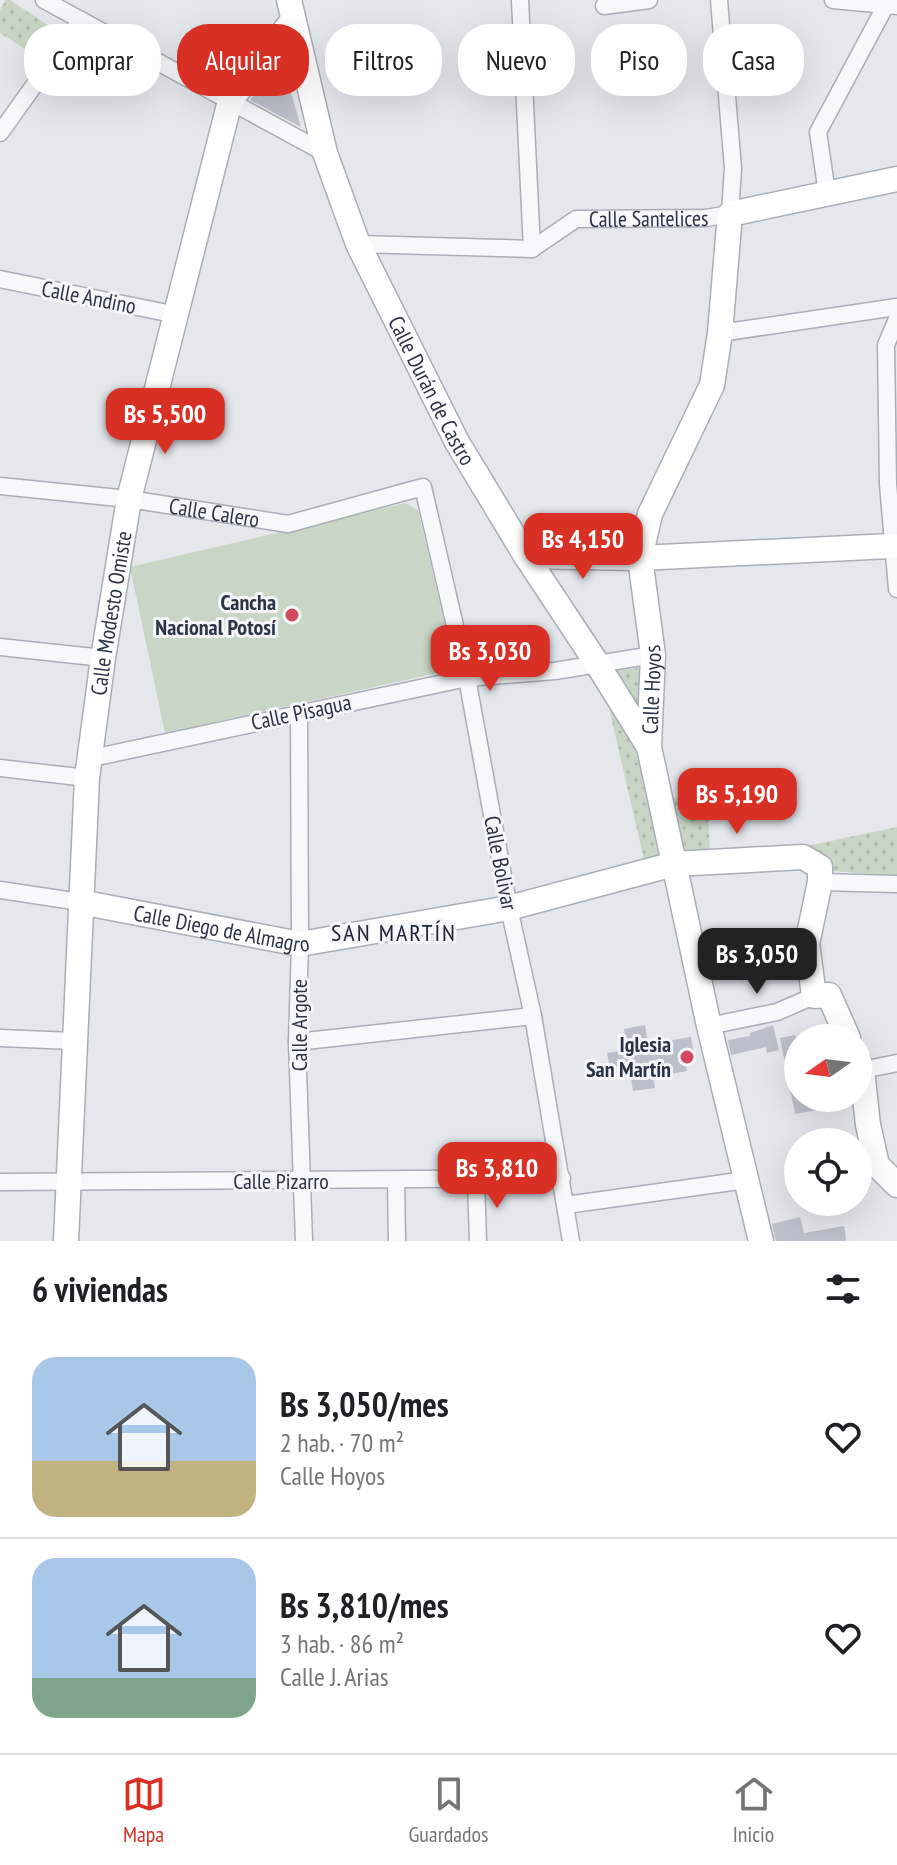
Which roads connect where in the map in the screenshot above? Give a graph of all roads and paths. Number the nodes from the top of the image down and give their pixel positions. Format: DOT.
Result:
graph roads {
  1 [pos="520,0"];
  2 [pos="649,0"];
  3 [pos="719,0"];
  4 [pos="833,0"];
  5 [pos="54,2"];
  6 [pos="891,5"];
  7 [pos="604,6"];
  8 [pos="291,10"];
  9 [pos="81,20"];
  10 [pos="230,101"];
  11 [pos="0,133"];
  12 [pos="325,153"];
  13 [pos="897,179"];
  14 [pos="827,193"];
  15 [pos="730,214"];
  16 [pos="358,244"];
  17 [pos="532,249"];
  18 [pos="0,279"];
  19 [pos="897,307"];
  20 [pos="177,315"];
  21 [pos="897,319"];
  22 [pos="720,333"];
  23 [pos="892,484"];
  24 [pos="0,486"];
  25 [pos="423,487"];
  26 [pos="129,499"];
  27 [pos="894,550"];
  28 [pos="526,556"];
  29 [pos="640,558"];
  30 [pos="897,589"];
  31 [pos="0,647"];
  32 [pos="653,655"];
  33 [pos="103,658"];
  34 [pos="598,665"];
  35 [pos="467,678"];
  36 [pos="299,712"];
  37 [pos="649,747"];
  38 [pos="0,768"];
  39 [pos="90,768"];
  40 [pos="674,864"];
  41 [pos="820,882"];
  42 [pos="897,884"];
  43 [pos="0,890"];
  44 [pos="80,902"];
  45 [pos="509,908"];
  46 [pos="300,944"];
  47 [pos="814,996"];
  48 [pos="533,1016"];
  49 [pos="842,1024"];
  50 [pos="709,1026"];
  51 [pos="0,1038"];
  52 [pos="73,1041"];
  53 [pos="297,1042"];
  54 [pos="897,1063"];
  55 [pos="872,1064"];
  56 [pos="866,1112"];
  57 [pos="562,1178"];
  58 [pos="476,1180"];
  59 [pos="746,1180"];
  60 [pos="69,1181"];
  61 [pos="303,1181"];
  62 [pos="396,1181"];
  63 [pos="0,1182"];
  64 [pos="897,1185"];
  65 [pos="566,1205"];
  66 [pos="66,1241"];
  67 [pos="304,1241"];
  68 [pos="397,1241"];
  69 [pos="478,1241"];
  70 [pos="571,1241"];
  71 [pos="761,1241"];
  1 -- 17 [label="street"];
  2 -- 7 [label="street"];
  3 -- 15 [label="street, Calle Hoyos"];
  4 -- 6 [label="street"];
  5 -- 9 [label="street"];
  6 -- 14 [label="street"];
  8 -- 10 [label="main road, Calle Modesto Omiste"];
  8 -- 12 [label="main road, Calle Durán de Castro"];
  9 -- 10 [label="street"];
  9 -- 11 [label="street"];
  10 -- 12 [label="street"];
  10 -- 20 [label="main road, Calle Modesto Omiste"];
  12 -- 16 [label="main road, Calle Durán de Castro"];
  13 -- 14 [label="main road, Calle Santelices"];
  14 -- 15 [label="main road, Calle Santelices"];
  15 -- 17 [label="street, Calle Santelices"];
  15 -- 22 [label="main road, Calle Hoyos"];
  16 -- 17 [label="street"];
  16 -- 28 [label="main road, Calle Durán de Castro"];
  18 -- 20 [label="street, Calle Andino"];
  19 -- 22 [label="street"];
  20 -- 26 [label="main road, Calle Modesto Omiste"];
  21 -- 23 [label="street"];
  22 -- 29 [label="main road, Calle Hoyos"];
  23 -- 27 [label="street"];
  24 -- 26 [label="street, Calle Calero"];
  25 -- 26 [label="street, Calle Calero"];
  25 -- 35 [label="street, Calle Bolivar"];
  26 -- 33 [label="main road, Calle Modesto Omiste"];
  27 -- 29 [label="main road"];
  27 -- 30 [label="street"];
  28 -- 29 [label="main road"];
  28 -- 34 [label="main road, Calle Durán de Castro"];
  29 -- 32 [label="main road, Calle Hoyos"];
  31 -- 33 [label="street"];
  32 -- 34 [label="street, Calle Pisagua"];
  32 -- 37 [label="main road, Calle Hoyos"];
  33 -- 39 [label="main road, Calle Modesto Omiste"];
  34 -- 35 [label="street, Calle Pisagua"];
  34 -- 37 [label="main road, Calle Durán de Castro"];
  35 -- 36 [label="street, Calle Pisagua"];
  35 -- 45 [label="street, Calle Bolivar"];
  36 -- 39 [label="street, Calle Pisagua"];
  36 -- 46 [label="street, Calle Argote"];
  37 -- 40 [label="main road, Calle Hoyos"];
  38 -- 39 [label="street, Calle Pisagua"];
  39 -- 44 [label="main road, Calle Modesto Omiste"];
  40 -- 41 [label="main road, Calle Diego de Almagro"];
  40 -- 45 [label="main road, Calle Diego de Almagro"];
  40 -- 50 [label="main road, Calle Hoyos"];
  41 -- 42 [label="street"];
  41 -- 47 [label="main road"];
  43 -- 44 [label="street, Calle Diego de Almagro"];
  44 -- 46 [label="main road, Calle Diego de Almagro"];
  44 -- 52 [label="main road, Calle Modesto Omiste"];
  45 -- 46 [label="main road, Calle Diego de Almagro"];
  45 -- 48 [label="street, Calle Bolivar"];
  46 -- 53 [label="street, Calle Argote"];
  47 -- 49 [label="main road"];
  47 -- 50 [label="street"];
  48 -- 53 [label="street"];
  48 -- 57 [label="street, Calle Bolivar"];
  50 -- 59 [label="main road, Calle Hoyos"];
  51 -- 52 [label="street"];
  52 -- 60 [label="main road, Calle Modesto Omiste"];
  53 -- 61 [label="street, Calle Argote"];
  54 -- 55 [label="street"];
  56 -- 64 [label="main road"];
  57 -- 58 [label="street, Calle Pizarro"];
  57 -- 65 [label="street, Calle Bolivar"];
  58 -- 62 [label="street, Calle Pizarro"];
  58 -- 69 [label="street"];
  59 -- 65 [label="street"];
  59 -- 71 [label="main road, Calle Hoyos"];
  60 -- 61 [label="street, Calle Pizarro"];
  60 -- 63 [label="street, Calle Pizarro"];
  60 -- 66 [label="main road, Calle Modesto Omiste"];
  61 -- 62 [label="street, Calle Pizarro"];
  61 -- 67 [label="street, Calle Argote"];
  62 -- 68 [label="street"];
  65 -- 70 [label="street, Calle Bolivar"];
}
